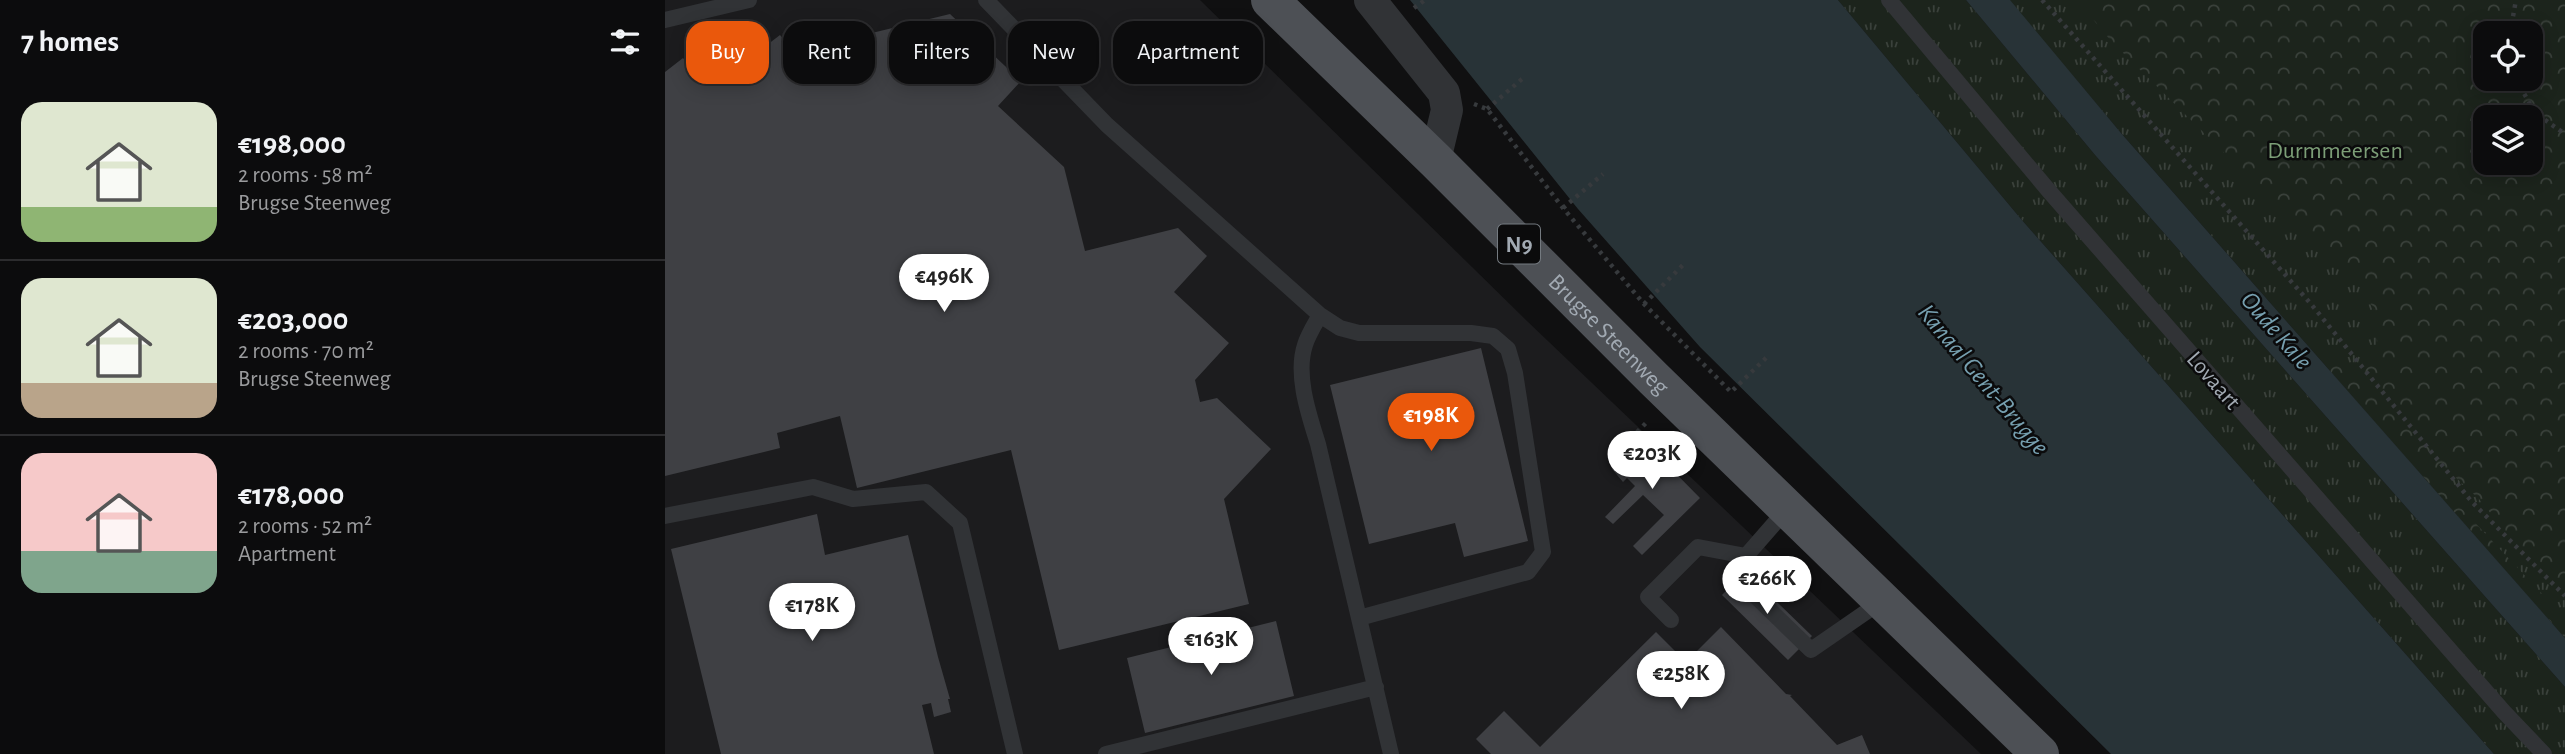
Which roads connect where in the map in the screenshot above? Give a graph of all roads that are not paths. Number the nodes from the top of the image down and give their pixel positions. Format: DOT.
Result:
graph roads {
  1 [pos="749,0"];
  2 [pos="986,0"];
  3 [pos="1270,0"];
  4 [pos="1370,0"];
  5 [pos="1889,0"];
  6 [pos="665,20"];
  7 [pos="1435,160"];
  8 [pos="1320,315"];
  9 [pos="1787,509"];
  10 [pos="665,516"];
  11 [pos="1746,556"];
  12 [pos="1882,601"];
  13 [pos="1359,618"];
  14 [pos="1671,620"];
  15 [pos="1376,687"];
  16 [pos="1014,754"];
  17 [pos="1106,754"];
  18 [pos="1391,754"];
  19 [pos="2040,754"];
  20 [pos="2544,754"];
  1 -- 6 [label="lane"];
  2 -- 8 [label="lane"];
  3 -- 7 [label="main road, Brugse Steenweg / N9"];
  4 -- 7 [label="street"];
  5 -- 20 [label="lane, Lovaart"];
  7 -- 9 [label="main road, Brugse Steenweg / N9"];
  8 -- 13 [label="lane"];
  8 -- 13 [label="lane"];
  9 -- 11 [label="lane"];
  9 -- 12 [label="main road, Brugse Steenweg / N9"];
  10 -- 16 [label="lane"];
  11 -- 12 [label="lane"];
  11 -- 14 [label="lane"];
  12 -- 19 [label="main road, Brugse Steenweg / N9"];
  13 -- 15 [label="lane"];
  15 -- 17 [label="lane"];
  15 -- 18 [label="lane"];
}
